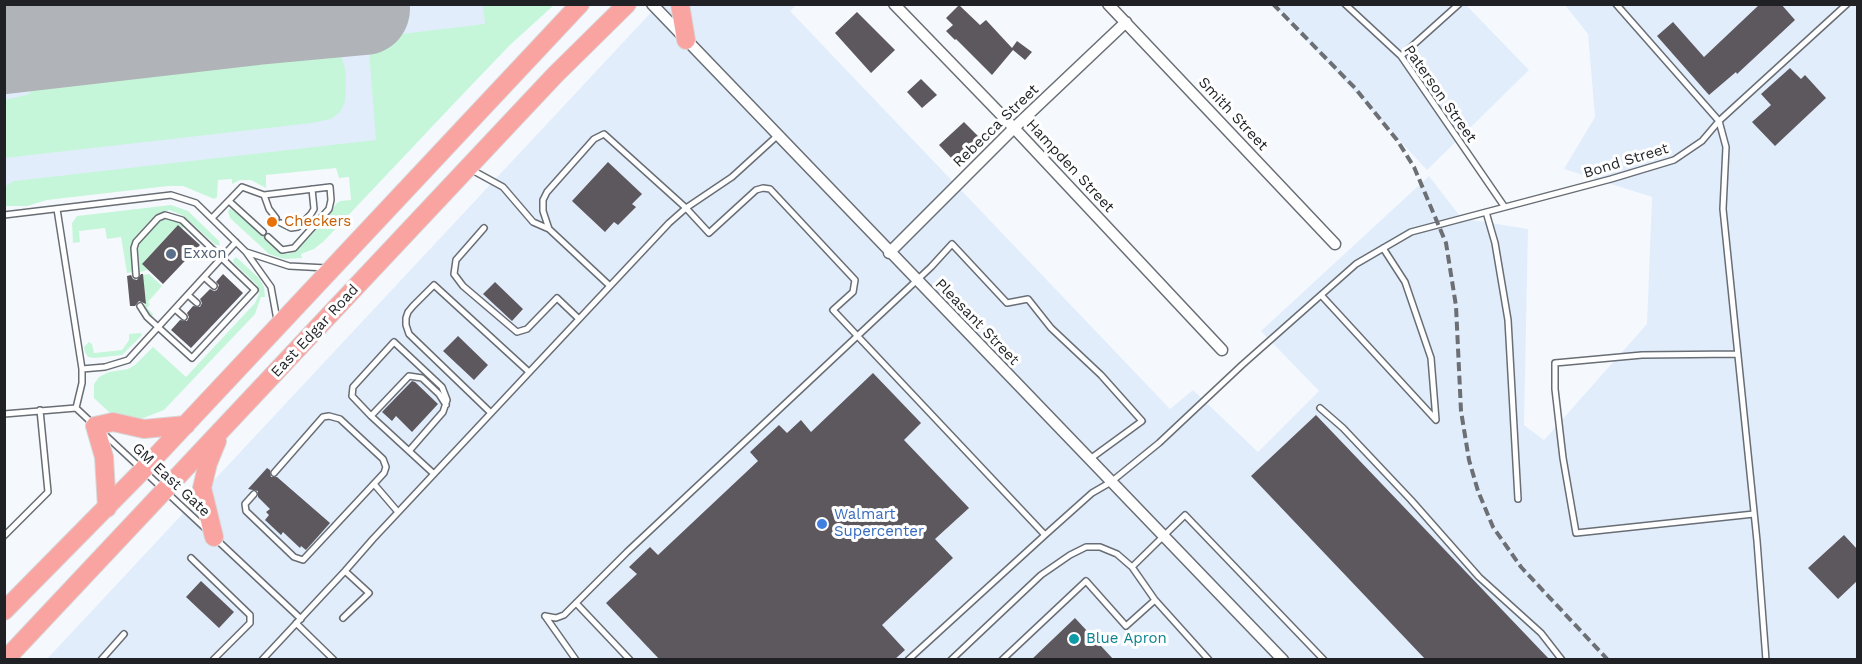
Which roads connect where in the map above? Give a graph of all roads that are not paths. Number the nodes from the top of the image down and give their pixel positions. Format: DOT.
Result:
graph roads {
  1 [pos="580,4"];
  2 [pos="627,4"];
  3 [pos="652,4"];
  4 [pos="680,4"];
  5 [pos="894,4"];
  6 [pos="1108,4"];
  7 [pos="1346,4"];
  8 [pos="1459,4"];
  9 [pos="1616,4"];
  10 [pos="1847,4"];
  11 [pos="1126,22"];
  12 [pos="686,40"];
  13 [pos="1401,56"];
  14 [pos="1719,121"];
  15 [pos="1014,128"];
  16 [pos="777,136"];
  17 [pos="468,168"];
  18 [pos="312,189"];
  19 [pos="264,195"];
  20 [pos="229,201"];
  21 [pos="1504,206"];
  22 [pos="57,208"];
  23 [pos="686,208"];
  24 [pos="1486,212"];
  25 [pos="4,215"];
  26 [pos="212,218"];
  27 [pos="276,218"];
  28 [pos="281,223"];
  29 [pos="484,228"];
  30 [pos="549,229"];
  31 [pos="263,232"];
  32 [pos="268,237"];
  33 [pos="236,242"];
  34 [pos="1335,244"];
  35 [pos="1383,248"];
  36 [pos="246,252"];
  37 [pos="889,253"];
  38 [pos="222,257"];
  39 [pos="333,268"];
  40 [pos="136,275"];
  41 [pos="204,277"];
  42 [pos="915,280"];
  43 [pos="214,286"];
  44 [pos="610,286"];
  45 [pos="188,295"];
  46 [pos="1321,295"];
  47 [pos="197,303"];
  48 [pos="140,306"];
  49 [pos="175,309"];
  50 [pos="184,317"];
  51 [pos="579,319"];
  52 [pos="158,327"];
  53 [pos="278,327"];
  54 [pos="856,336"];
  55 [pos="1222,350"];
  56 [pos="1738,354"];
  57 [pos="81,369"];
  58 [pos="530,372"];
  59 [pos="446,405"];
  60 [pos="76,408"];
  61 [pos="1320,408"];
  62 [pos="40,410"];
  63 [pos="491,413"];
  64 [pos="4,414"];
  65 [pos="371,416"];
  66 [pos="186,425"];
  67 [pos="95,426"];
  68 [pos="222,431"];
  69 [pos="409,451"];
  70 [pos="1090,459"];
  71 [pos="143,470"];
  72 [pos="274,473"];
  73 [pos="434,474"];
  74 [pos="1111,482"];
  75 [pos="374,484"];
  76 [pos="165,491"];
  77 [pos="254,494"];
  78 [pos="1518,499"];
  79 [pos="107,508"];
  80 [pos="398,512"];
  81 [pos="1754,514"];
  82 [pos="1045,535"];
  83 [pos="4,536"];
  84 [pos="1164,536"];
  85 [pos="214,537"];
  86 [pos="191,558"];
  87 [pos="1132,567"];
  88 [pos="345,571"];
  89 [pos="1155,600"];
  90 [pos="576,603"];
  91 [pos="4,611"];
  92 [pos="343,618"];
  93 [pos="299,621"];
  94 [pos="124,634"];
  95 [pos="5,660"];
  96 [pos="101,660"];
  97 [pos="213,660"];
  98 [pos="262,660"];
  99 [pos="334,660"];
  100 [pos="576,660"];
  101 [pos="630,660"];
  102 [pos="908,660"];
  103 [pos="951,660"];
  104 [pos="1002,660"];
  105 [pos="1209,660"];
  106 [pos="1283,660"];
  107 [pos="1324,660"];
  108 [pos="1562,660"];
  109 [pos="1766,660"];
  1 -- 39 [label="highway, East Edgar Road"];
  2 -- 17 [label="highway, East Edgar Road"];
  3 -- 12 [label="street, Pleasant Street"];
  4 -- 12 [label="highway"];
  5 -- 15 [label="street, Hampden Street"];
  6 -- 11 [label="street, Smith Street"];
  7 -- 13 [label="lane, Paterson Street"];
  8 -- 13 [label="lane"];
  9 -- 14 [label="lane"];
  10 -- 14 [label="lane, Bond Street"];
  11 -- 15 [label="street, Rebecca Street"];
  11 -- 34 [label="street, Smith Street"];
  12 -- 16 [label="street, Pleasant Street"];
  13 -- 21 [label="lane, Paterson Street"];
  14 -- 21 [label="lane, Bond Street"];
  14 -- 56 [label="lane"];
  15 -- 37 [label="street, Rebecca Street"];
  15 -- 55 [label="street, Hampden Street"];
  16 -- 23 [label="lane"];
  16 -- 37 [label="street, Pleasant Street"];
  17 -- 30 [label="lane"];
  17 -- 68 [label="highway, East Edgar Road"];
  18 -- 19 [label="lane"];
  18 -- 28 [label="lane"];
  18 -- 32 [label="lane"];
  19 -- 20 [label="lane"];
  19 -- 27 [label="lane"];
  20 -- 26 [label="lane"];
  20 -- 31 [label="lane"];
  21 -- 24 [label="lane, Bond Street"];
  22 -- 25 [label="lane"];
  22 -- 26 [label="lane"];
  22 -- 57 [label="lane"];
  23 -- 30 [label="lane"];
  23 -- 44 [label="lane"];
  23 -- 54 [label="lane"];
  24 -- 35 [label="lane, Bond Street"];
  24 -- 78 [label="lane"];
  26 -- 33 [label="lane"];
  29 -- 51 [label="lane"];
  30 -- 44 [label="lane"];
  33 -- 36 [label="lane"];
  33 -- 38 [label="lane"];
  35 -- 46 [label="lane, Bond Street"];
  35 -- 46 [label="lane"];
  36 -- 39 [label="lane"];
  36 -- 53 [label="lane"];
  37 -- 42 [label="street, Pleasant Street"];
  38 -- 40 [label="lane"];
  38 -- 41 [label="lane"];
  38 -- 52 [label="lane"];
  39 -- 53 [label="highway, East Edgar Road"];
  41 -- 43 [label="lane"];
  41 -- 45 [label="lane"];
  42 -- 54 [label="lane"];
  42 -- 70 [label="street, Pleasant Street"];
  42 -- 70 [label="lane"];
  44 -- 51 [label="lane"];
  45 -- 47 [label="lane"];
  45 -- 49 [label="lane"];
  46 -- 74 [label="lane, Bond Street"];
  48 -- 52 [label="lane"];
  49 -- 50 [label="lane"];
  49 -- 52 [label="lane"];
  51 -- 58 [label="lane"];
  52 -- 57 [label="lane"];
  53 -- 66 [label="highway, East Edgar Road"];
  54 -- 82 [label="lane"];
  54 -- 90 [label="lane"];
  56 -- 81 [label="lane"];
  56 -- 81 [label="lane"];
  57 -- 60 [label="lane"];
  58 -- 63 [label="lane"];
  58 -- 63 [label="lane"];
  59 -- 65 [label="lane"];
  59 -- 65 [label="lane"];
  59 -- 69 [label="lane"];
  60 -- 62 [label="lane"];
  60 -- 67 [label="lane, GM East Gate"];
  61 -- 108 [label="lane"];
  62 -- 64 [label="lane"];
  62 -- 83 [label="lane"];
  63 -- 73 [label="lane"];
  65 -- 69 [label="lane"];
  66 -- 67 [label="highway"];
  66 -- 71 [label="highway, East Edgar Road"];
  67 -- 71 [label="lane, GM East Gate"];
  67 -- 79 [label="highway"];
  68 -- 76 [label="highway, East Edgar Road"];
  68 -- 85 [label="highway"];
  69 -- 73 [label="lane"];
  70 -- 74 [label="street, Pleasant Street"];
  71 -- 76 [label="lane, GM East Gate"];
  71 -- 79 [label="highway, East Edgar Road"];
  72 -- 75 [label="lane"];
  73 -- 80 [label="lane"];
  74 -- 82 [label="lane, Bond Street"];
  74 -- 84 [label="street, Pleasant Street"];
  75 -- 77 [label="lane"];
  75 -- 80 [label="lane"];
  76 -- 85 [label="lane, GM East Gate"];
  76 -- 95 [label="highway, East Edgar Road"];
  79 -- 91 [label="highway, East Edgar Road"];
  80 -- 88 [label="lane"];
  81 -- 109 [label="lane"];
  82 -- 102 [label="lane, Bond Street"];
  84 -- 87 [label="lane"];
  84 -- 106 [label="street, Pleasant Street"];
  84 -- 107 [label="lane"];
  85 -- 93 [label="lane, GM East Gate"];
  86 -- 97 [label="lane"];
  87 -- 89 [label="lane"];
  87 -- 103 [label="lane"];
  88 -- 92 [label="lane"];
  88 -- 93 [label="lane"];
  89 -- 104 [label="lane"];
  89 -- 105 [label="lane"];
  90 -- 100 [label="lane"];
  90 -- 101 [label="lane"];
  93 -- 98 [label="lane"];
  93 -- 99 [label="lane, GM East Gate"];
  94 -- 96 [label="lane"];
}
